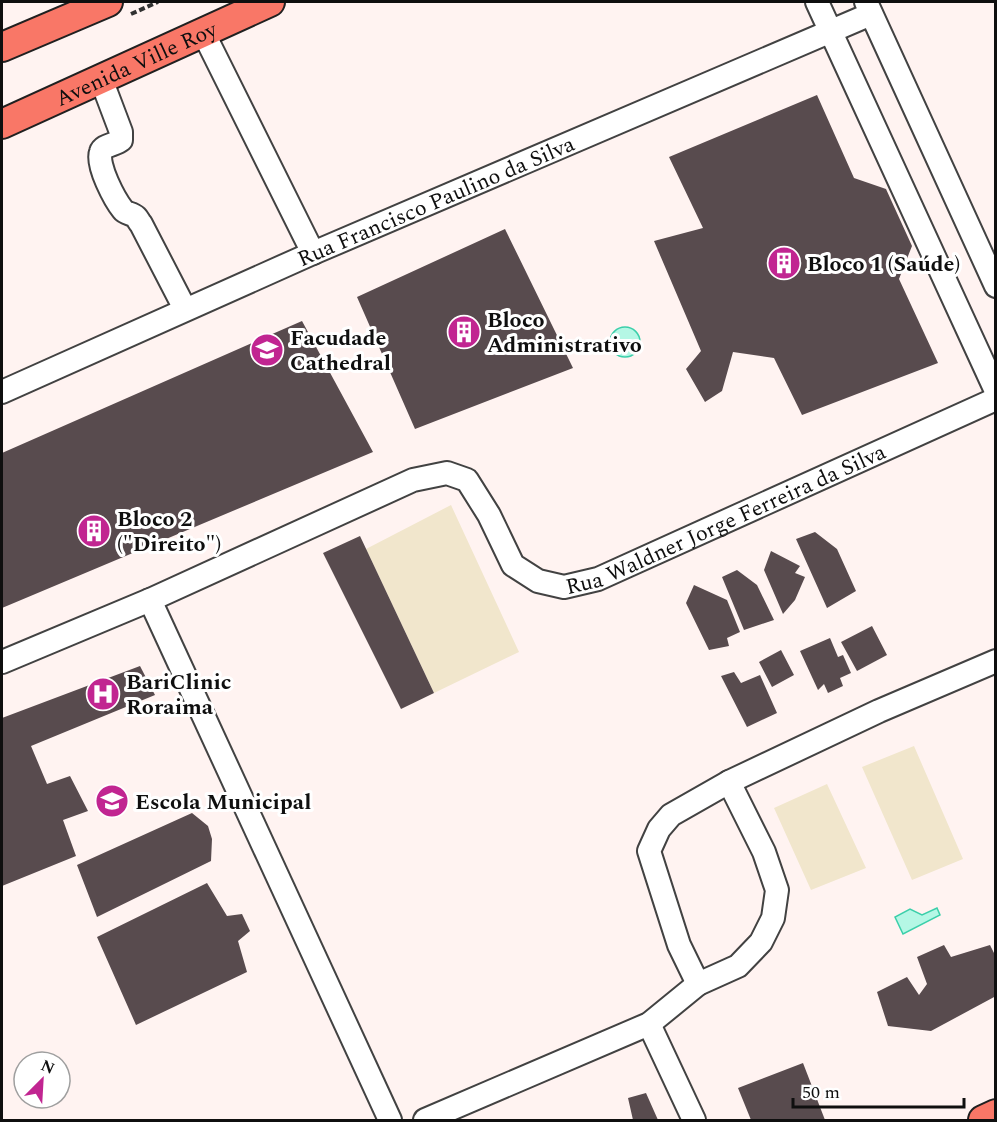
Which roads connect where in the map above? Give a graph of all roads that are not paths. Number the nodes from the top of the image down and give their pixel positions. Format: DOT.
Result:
graph roads {
  1 [pos="108,2"];
  2 [pos="270,2"];
  3 [pos="818,2"];
  4 [pos="869,8"];
  5 [pos="203,32"];
  6 [pos="831,32"];
  7 [pos="2,47"];
  8 [pos="101,79"];
  9 [pos="2,124"];
  10 [pos="313,253"];
  11 [pos="996,286"];
  12 [pos="185,309"];
  13 [pos="996,391"];
  14 [pos="2,392"];
  15 [pos="996,399"];
  16 [pos="150,600"];
  17 [pos="996,661"];
  18 [pos="2,662"];
  19 [pos="729,782"];
  20 [pos="698,984"];
  21 [pos="649,1024"];
  22 [pos="996,1114"];
  23 [pos="390,1120"];
  24 [pos="425,1120"];
  25 [pos="694,1120"];
  26 [pos="982,1120"];
  1 -- 7 [label="main road"];
  2 -- 5 [label="main road, Avenida Ville Roy"];
  3 -- 6 [label="street"];
  4 -- 6 [label="street, Rua Francisco Paulino da Silva"];
  4 -- 11 [label="street"];
  5 -- 8 [label="main road, Avenida Ville Roy"];
  5 -- 10 [label="street"];
  6 -- 10 [label="street, Rua Francisco Paulino da Silva"];
  6 -- 13 [label="street"];
  8 -- 9 [label="main road, Avenida Ville Roy"];
  8 -- 12 [label="street"];
  10 -- 12 [label="street, Rua Francisco Paulino da Silva"];
  12 -- 14 [label="street, Rua Francisco Paulino da Silva"];
  15 -- 16 [label="street, Rua Waldner Jorge Ferreira da Silva"];
  16 -- 18 [label="street, Rua Waldner Jorge Ferreira da Silva"];
  16 -- 23 [label="street"];
  17 -- 19 [label="street"];
  19 -- 20 [label="street"];
  19 -- 20 [label="street"];
  20 -- 21 [label="street"];
  21 -- 24 [label="street"];
  21 -- 25 [label="street"];
  22 -- 26 [label="main road"];
}
